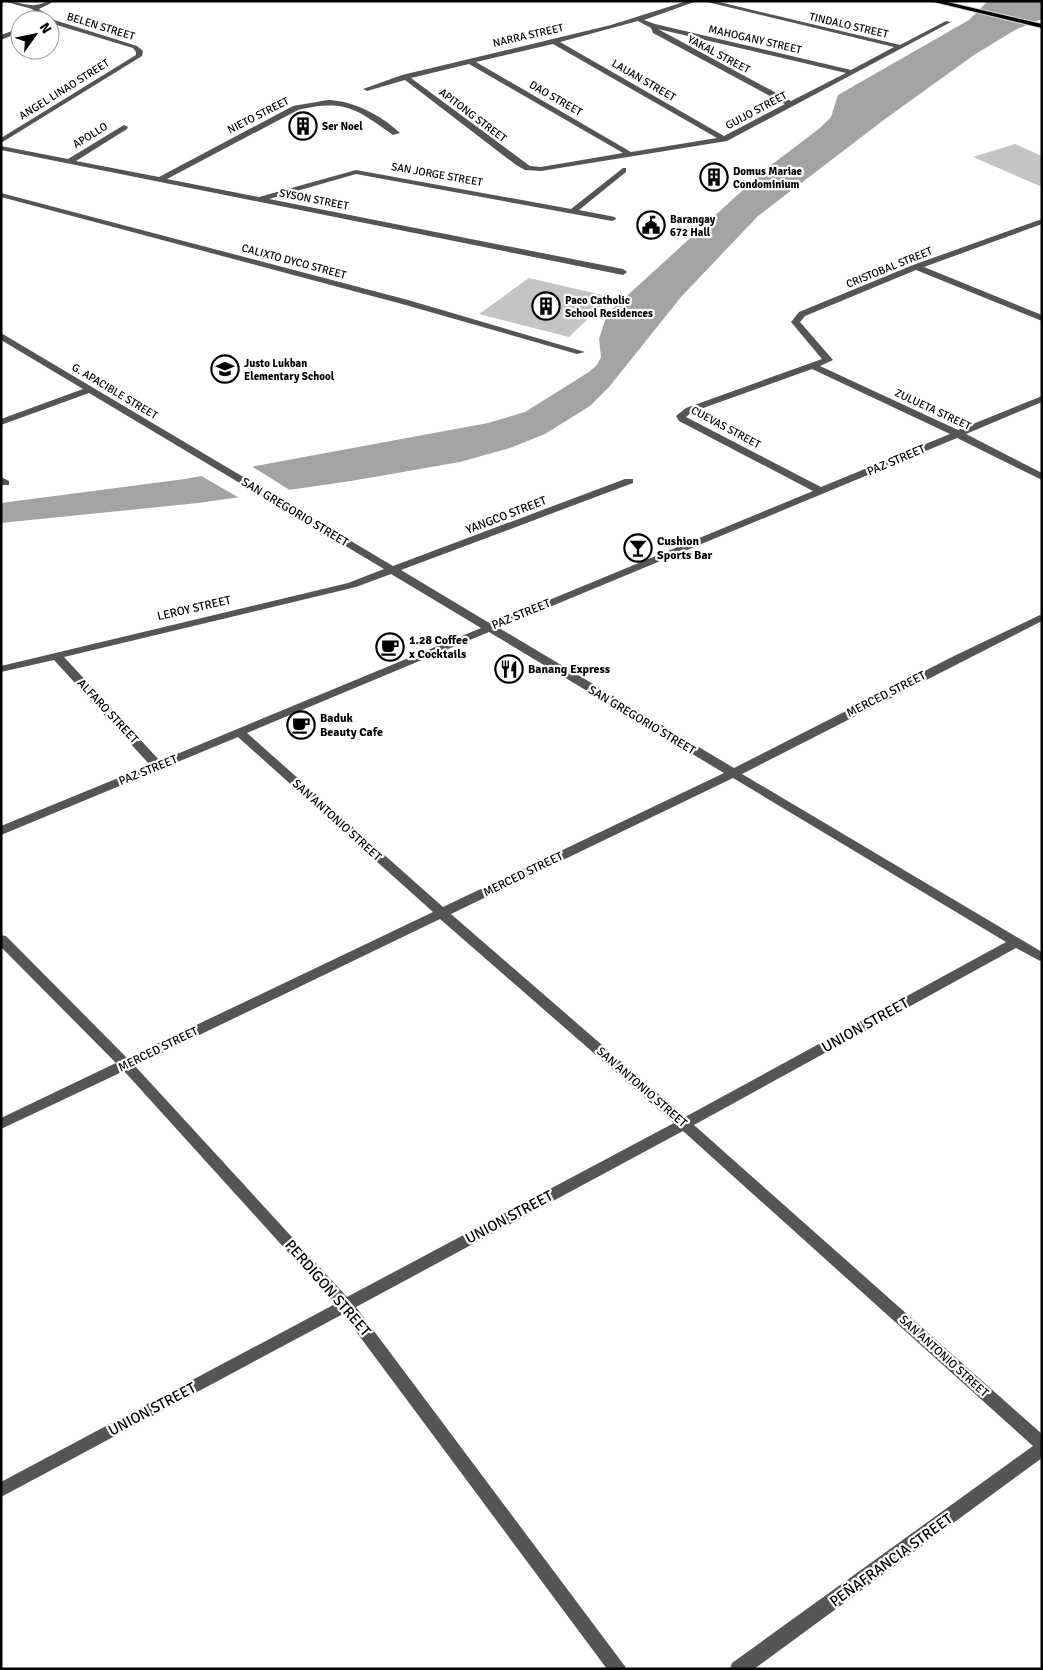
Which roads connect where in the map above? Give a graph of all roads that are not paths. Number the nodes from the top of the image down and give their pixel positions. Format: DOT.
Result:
graph roads {
  1 [pos="6,1"];
  2 [pos="52,1"];
  3 [pos="694,1"];
  4 [pos="706,1"];
  5 [pos="933,1"];
  6 [pos="34,8"];
  7 [pos="36,10"];
  8 [pos="641,21"];
  9 [pos="948,22"];
  10 [pos="60,24"];
  11 [pos="1039,25"];
  12 [pos="653,26"];
  13 [pos="553,41"];
  14 [pos="901,47"];
  15 [pos="139,56"];
  16 [pos="470,61"];
  17 [pos="852,72"];
  18 [pos="405,77"];
  19 [pos="367,89"];
  20 [pos="791,104"];
  21 [pos="124,127"];
  22 [pos="396,133"];
  23 [pos="724,140"];
  24 [pos="1,141"];
  25 [pos="1,148"];
  26 [pos="631,155"];
  27 [pos="69,162"];
  28 [pos="528,168"];
  29 [pos="623,170"];
  30 [pos="159,180"];
  31 [pos="1,195"];
  32 [pos="260,200"];
  33 [pos="573,211"];
  34 [pos="612,219"];
  35 [pos="1042,221"];
  36 [pos="916,267"];
  37 [pos="623,272"];
  38 [pos="1042,318"];
  39 [pos="1,336"];
  40 [pos="580,352"];
  41 [pos="828,360"];
  42 [pos="813,366"];
  43 [pos="91,389"];
  44 [pos="1042,399"];
  45 [pos="1,422"];
  46 [pos="958,434"];
  47 [pos="218,465"];
  48 [pos="1042,477"];
  49 [pos="629,481"];
  50 [pos="820,491"];
  51 [pos="392,570"];
  52 [pos="1042,617"];
  53 [pos="488,628"];
  54 [pos="57,656"];
  55 [pos="1,669"];
  56 [pos="239,732"];
  57 [pos="158,766"];
  58 [pos="732,774"];
  59 [pos="1,830"];
  60 [pos="442,913"];
  61 [pos="1,939"];
  62 [pos="1015,942"];
  63 [pos="1042,958"];
  64 [pos="126,1065"];
  65 [pos="1,1124"];
  66 [pos="684,1124"];
  67 [pos="345,1304"];
  68 [pos="1042,1444"];
  69 [pos="1042,1450"];
  70 [pos="1,1490"];
  71 [pos="618,1669"];
  72 [pos="739,1669"];
  1 -- 6 [label="street, BELEN STREET"];
  2 -- 6 [label="street"];
  3 -- 8 [label="street, NARRA STREET"];
  4 -- 14 [label="street, TINDALO STREET"];
  5 -- 11 [label="main road"];
  6 -- 7 [label="street, BELEN STREET"];
  8 -- 12 [label="street, YAKAL STREET"];
  8 -- 13 [label="street, NARRA STREET"];
  9 -- 14 [label="street, GUIJO STREET"];
  10 -- 15 [label="street, BELEN STREET"];
  12 -- 17 [label="street, MAHOGANY STREET"];
  12 -- 20 [label="street, YAKAL STREET"];
  13 -- 16 [label="street, NARRA STREET"];
  13 -- 23 [label="street, LAUAN STREET"];
  14 -- 17 [label="street, GUIJO STREET"];
  15 -- 24 [label="street, ANGEL LINAO STREET"];
  16 -- 18 [label="street, NARRA STREET"];
  16 -- 26 [label="street, DAO STREET"];
  17 -- 20 [label="street, GUIJO STREET"];
  18 -- 19 [label="street, NARRA STREET"];
  18 -- 28 [label="street, APITONG STREET"];
  20 -- 23 [label="street, GUIJO STREET"];
  21 -- 27 [label="street, APOLLO"];
  22 -- 30 [label="street, NIETO STREET"];
  23 -- 26 [label="street, GUIJO STREET"];
  25 -- 27 [label="street, SYSON STREET"];
  26 -- 28 [label="street, GUIJO STREET"];
  27 -- 30 [label="street, SYSON STREET"];
  29 -- 33 [label="street"];
  30 -- 32 [label="street, SYSON STREET"];
  31 -- 40 [label="street, CALIXTO DYCO STREET"];
  32 -- 33 [label="street, SAN JORGE STREET"];
  32 -- 37 [label="street, SYSON STREET"];
  33 -- 34 [label="street, SAN JORGE STREET"];
  35 -- 36 [label="street, CRISTOBAL STREET"];
  36 -- 38 [label="street"];
  36 -- 41 [label="street, CRISTOBAL STREET"];
  39 -- 43 [label="street, G. APACIBLE STREET"];
  41 -- 42 [label="street, CUEVAS STREET"];
  42 -- 46 [label="street, ZULUETA STREET"];
  42 -- 50 [label="street, CUEVAS STREET"];
  43 -- 45 [label="street"];
  43 -- 47 [label="street, G. APACIBLE STREET"];
  44 -- 46 [label="street, PAZ STREET"];
  46 -- 48 [label="street, ZULUETA STREET"];
  46 -- 50 [label="street, PAZ STREET"];
  47 -- 51 [label="street, SAN GREGORIO STREET"];
  49 -- 51 [label="street, YANGCO STREET"];
  50 -- 53 [label="street, PAZ STREET"];
  51 -- 53 [label="street, SAN GREGORIO STREET"];
  51 -- 54 [label="street, LEROY STREET"];
  52 -- 58 [label="street, MERCED STREET"];
  53 -- 56 [label="street, PAZ STREET"];
  53 -- 58 [label="street, SAN GREGORIO STREET"];
  54 -- 55 [label="street, LEROY STREET"];
  54 -- 57 [label="street, ALFARO STREET"];
  56 -- 57 [label="street, PAZ STREET"];
  56 -- 60 [label="street, SAN ANTONIO STREET"];
  57 -- 59 [label="street, PAZ STREET"];
  58 -- 60 [label="street, MERCED STREET"];
  58 -- 62 [label="street, SAN GREGORIO STREET"];
  60 -- 64 [label="street, MERCED STREET"];
  60 -- 66 [label="street, SAN ANTONIO STREET"];
  61 -- 64 [label="street, PERDIGON STREET"];
  62 -- 63 [label="street, SAN GREGORIO STREET"];
  62 -- 66 [label="street, UNION STREET"];
  64 -- 65 [label="street, MERCED STREET"];
  64 -- 67 [label="street, PERDIGON STREET"];
  66 -- 67 [label="street, UNION STREET"];
  66 -- 68 [label="street, SAN ANTONIO STREET"];
  67 -- 70 [label="street, UNION STREET"];
  67 -- 71 [label="street, PERDIGON STREET"];
  69 -- 72 [label="street, PEÑAFRANCIA STREET"];
}
